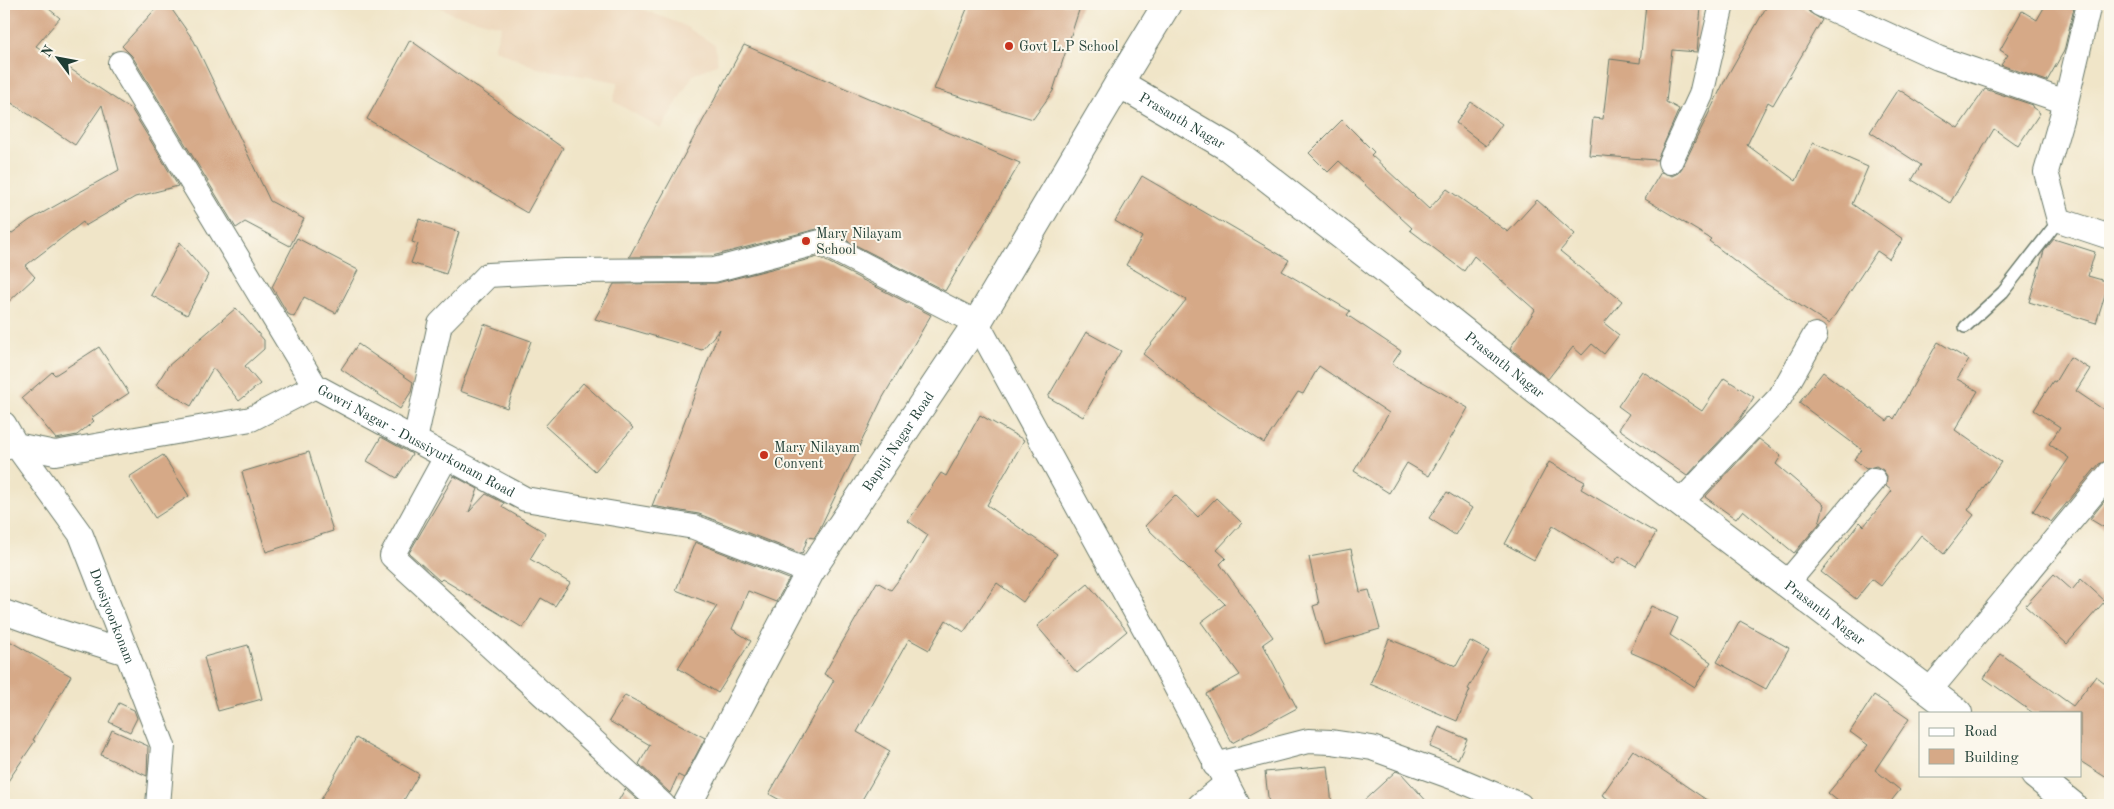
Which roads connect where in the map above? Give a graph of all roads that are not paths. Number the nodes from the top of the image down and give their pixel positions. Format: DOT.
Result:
graph roads {
  1 [pos="1167,4"];
  2 [pos="1722,4"];
  3 [pos="1820,4"];
  4 [pos="2089,4"];
  5 [pos="1852,11"];
  6 [pos="120,63"];
  7 [pos="1119,83"];
  8 [pos="2066,102"];
  9 [pos="1670,162"];
  10 [pos="2058,220"];
  11 [pos="2110,237"];
  12 [pos="977,323"];
  13 [pos="1965,326"];
  14 [pos="1815,336"];
  15 [pos="314,386"];
  16 [pos="4,424"];
  17 [pos="415,440"];
  18 [pos="10,446"];
  19 [pos="446,457"];
  20 [pos="2110,473"];
  21 [pos="1874,480"];
  22 [pos="1680,503"];
  23 [pos="810,572"];
  24 [pos="1787,584"];
  25 [pos="4,612"];
  26 [pos="127,653"];
  27 [pos="1930,690"];
  28 [pos="1957,712"];
  29 [pos="1221,774"];
  30 [pos="2036,776"];
  31 [pos="2066,803"];
  32 [pos="158,805"];
  33 [pos="663,805"];
  34 [pos="687,805"];
  35 [pos="1200,805"];
  36 [pos="1238,805"];
  37 [pos="1520,805"];
  1 -- 7 [label="street"];
  2 -- 9 [label="street"];
  3 -- 5 [label="street"];
  4 -- 8 [label="street"];
  5 -- 8 [label="street"];
  6 -- 15 [label="street"];
  7 -- 12 [label="street, Bapuji Nagar Road"];
  7 -- 22 [label="street, Prasanth Nagar"];
  8 -- 10 [label="street"];
  10 -- 11 [label="street"];
  10 -- 13 [label="lane"];
  12 -- 17 [label="street"];
  12 -- 23 [label="street, Bapuji Nagar Road"];
  12 -- 29 [label="street"];
  14 -- 22 [label="street"];
  15 -- 17 [label="street, Gowri Nagar - Dussiyurkonam Road"];
  15 -- 18 [label="street, Gowri Nagar - Dussiyurkonam Road"];
  16 -- 18 [label="street"];
  17 -- 19 [label="street, Gowri Nagar - Dussiyurkonam Road"];
  18 -- 26 [label="street, Doosiyoorkonam"];
  19 -- 23 [label="street, Gowri Nagar - Dussiyurkonam Road"];
  19 -- 33 [label="street"];
  20 -- 27 [label="street"];
  21 -- 24 [label="street"];
  22 -- 24 [label="street, Prasanth Nagar"];
  23 -- 34 [label="street, Bapuji Nagar Road"];
  24 -- 27 [label="street, Prasanth Nagar"];
  25 -- 26 [label="street"];
  26 -- 32 [label="street, Doosiyoorkonam"];
  27 -- 28 [label="street, Prasanth Nagar"];
  29 -- 35 [label="street"];
  29 -- 36 [label="street"];
  29 -- 37 [label="street"];
  30 -- 31 [label="street"];
}
